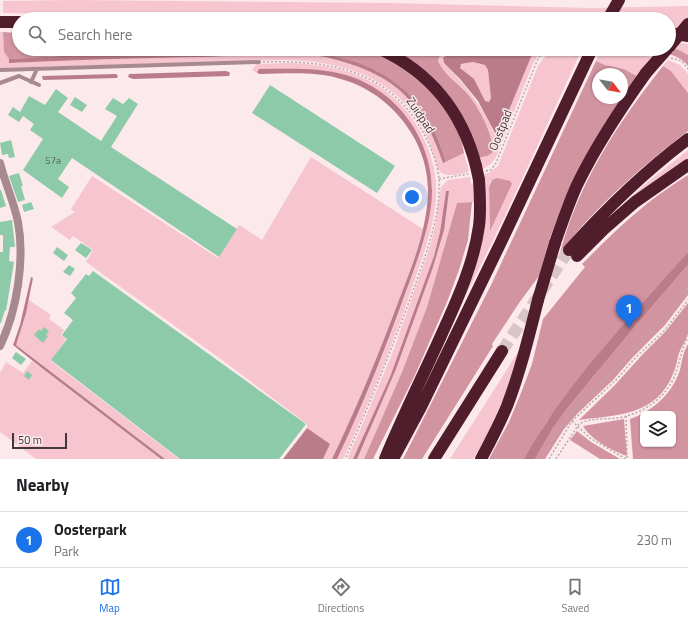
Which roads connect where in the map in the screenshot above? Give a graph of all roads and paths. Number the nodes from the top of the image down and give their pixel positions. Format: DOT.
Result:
graph roads {
  1 [pos="619,0"];
  2 [pos="612,12"];
  3 [pos="0,22"];
  4 [pos="12,22"];
  5 [pos="688,24"];
  6 [pos="676,34"];
  7 [pos="688,36"];
  8 [pos="676,39"];
  9 [pos="393,56"];
  10 [pos="540,56"];
  11 [pos="588,56"];
  12 [pos="661,56"];
  13 [pos="259,62"];
  14 [pos="38,69"];
  15 [pos="0,70"];
  16 [pos="31,82"];
  17 [pos="0,83"];
  18 [pos="39,85"];
  19 [pos="688,140"];
  20 [pos="0,163"];
  21 [pos="688,165"];
  22 [pos="478,173"];
  23 [pos="439,179"];
  24 [pos="688,288"];
  25 [pos="688,300"];
  26 [pos="688,337"];
  27 [pos="0,346"];
  28 [pos="502,351"];
  29 [pos="626,416"];
  30 [pos="572,422"];
  31 [pos="576,426"];
  32 [pos="345,459"];
  33 [pos="386,459"];
  34 [pos="393,459"];
  35 [pos="434,459"];
  36 [pos="480,459"];
  37 [pos="541,459"];
  38 [pos="548,459"];
  39 [pos="556,459"];
  40 [pos="627,459"];
  1 -- 2 [label="highway"];
  3 -- 4 [label="highway"];
  5 -- 8 [label="highway, bridge"];
  6 -- 7 [label="highway"];
  9 -- 22 [label="highway"];
  10 -- 22 [label="path, Oostpad"];
  11 -- 34 [label="highway"];
  12 -- 36 [label="highway, bridge"];
  13 -- 14 [label="lane"];
  13 -- 23 [label="path, Zuidpad"];
  14 -- 15 [label="lane"];
  14 -- 16 [label="lane"];
  16 -- 17 [label="lane"];
  16 -- 18 [label="lane"];
  19 -- 21 [label="highway"];
  20 -- 27 [label="street"];
  22 -- 23 [label="path"];
  22 -- 33 [label="highway"];
  23 -- 32 [label="path, Zuidpad"];
  24 -- 37 [label="path"];
  25 -- 30 [label="path"];
  26 -- 29 [label="path"];
  28 -- 35 [label="highway"];
  29 -- 31 [label="path"];
  29 -- 40 [label="path"];
  30 -- 31 [label="path"];
  30 -- 38 [label="path"];
  31 -- 39 [label="path"];
  31 -- 40 [label="path"];
}
